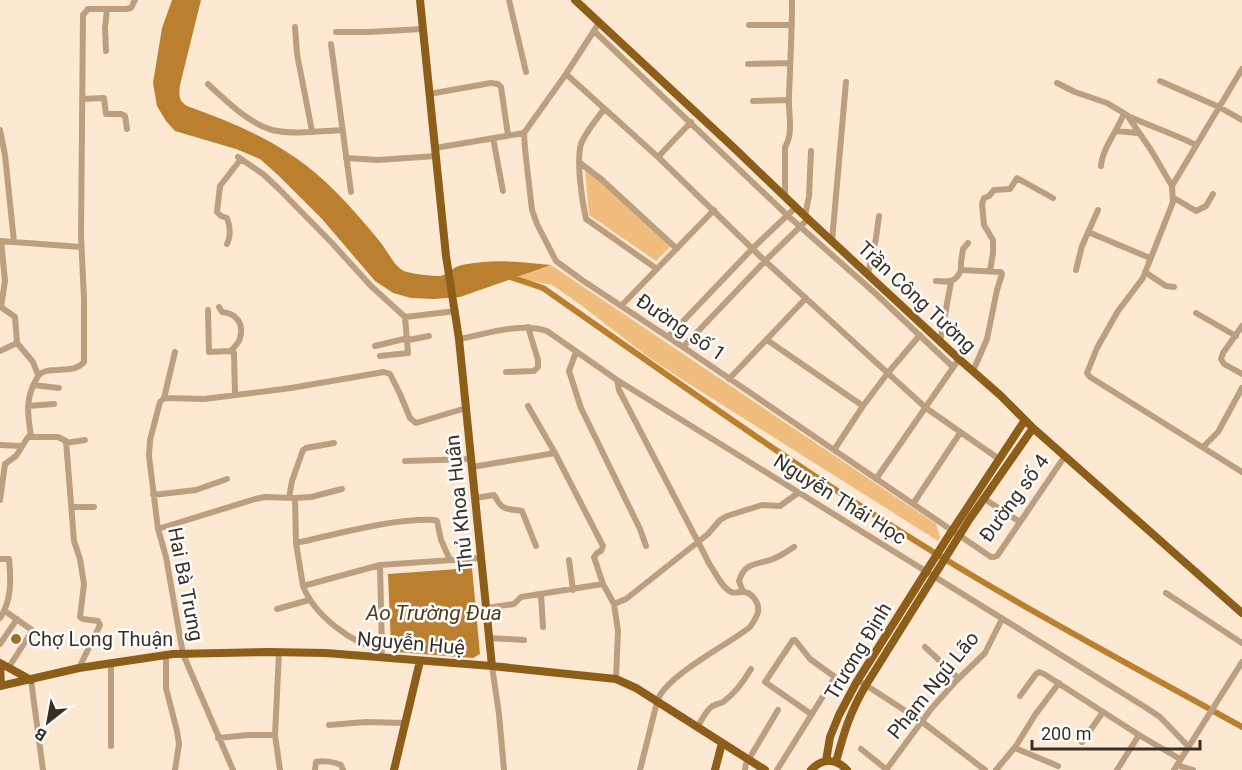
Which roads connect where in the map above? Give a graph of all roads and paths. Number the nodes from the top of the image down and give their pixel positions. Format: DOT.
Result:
graph roads {
  1 [pos="135,0"];
  2 [pos="420,0"];
  3 [pos="509,0"];
  4 [pos="574,0"];
  5 [pos="792,0"];
  6 [pos="107,9"];
  7 [pos="599,23"];
  8 [pos="749,25"];
  9 [pos="792,25"];
  10 [pos="295,27"];
  11 [pos="422,29"];
  12 [pos="594,31"];
  13 [pos="336,32"];
  14 [pos="331,44"];
  15 [pos="106,51"];
  16 [pos="790,63"];
  17 [pos="748,64"];
  18 [pos="1242,69"];
  19 [pos="526,72"];
  20 [pos="566,74"];
  21 [pos="1160,81"];
  22 [pos="846,82"];
  23 [pos="1057,83"];
  24 [pos="208,84"];
  25 [pos="429,94"];
  26 [pos="82,99"];
  27 [pos="789,100"];
  28 [pos="753,101"];
  29 [pos="1219,107"];
  30 [pos="604,109"];
  31 [pos="1125,114"];
  32 [pos="1242,120"];
  33 [pos="691,122"];
  34 [pos="127,129"];
  35 [pos="0,130"];
  36 [pos="342,130"];
  37 [pos="312,131"];
  38 [pos="1116,131"];
  39 [pos="525,132"];
  40 [pos="1138,133"];
  41 [pos="508,135"];
  42 [pos="493,138"];
  43 [pos="1196,145"];
  44 [pos="812,151"];
  45 [pos="435,152"];
  46 [pos="658,157"];
  47 [pos="346,158"];
  48 [pos="580,163"];
  49 [pos="1101,166"];
  50 [pos="1172,186"];
  51 [pos="503,191"];
  52 [pos="351,192"];
  53 [pos="1213,194"];
  54 [pos="785,196"];
  55 [pos="1053,198"];
  56 [pos="1174,198"];
  57 [pos="796,207"];
  58 [pos="714,210"];
  59 [pos="1098,210"];
  60 [pos="787,214"];
  61 [pos="879,216"];
  62 [pos="806,217"];
  63 [pos="800,226"];
  64 [pos="1088,232"];
  65 [pos="0,241"];
  66 [pos="832,241"];
  67 [pos="14,242"];
  68 [pos="969,243"];
  69 [pos="227,244"];
  70 [pos="81,247"];
  71 [pos="753,248"];
  72 [pos="677,249"];
  73 [pos="1150,258"];
  74 [pos="765,261"];
  75 [pos="657,269"];
  76 [pos="961,270"];
  77 [pos="1076,270"];
  78 [pos="990,271"];
  79 [pos="1145,272"];
  80 [pos="868,274"];
  81 [pos="936,281"];
  82 [pos="951,282"];
  83 [pos="1174,287"];
  84 [pos="806,298"];
  85 [pos="621,306"];
  86 [pos="219,307"];
  87 [pos="455,308"];
  88 [pos="208,310"];
  89 [pos="1196,313"];
  90 [pos="405,317"];
  91 [pos="1242,326"];
  92 [pos="528,327"];
  93 [pos="920,335"];
  94 [pos="429,336"];
  95 [pos="1236,336"];
  96 [pos="668,337"];
  97 [pos="408,339"];
  98 [pos="459,339"];
  99 [pos="767,340"];
  100 [pos="940,342"];
  101 [pos="17,343"];
  102 [pos="375,346"];
  103 [pos="683,347"];
  104 [pos="0,351"];
  105 [pos="231,351"];
  106 [pos="175,352"];
  107 [pos="576,352"];
  108 [pos="380,356"];
  109 [pos="958,359"];
  110 [pos="953,367"];
  111 [pos="973,371"];
  112 [pos="506,372"];
  113 [pos="887,374"];
  114 [pos="1242,374"];
  115 [pos="39,375"];
  116 [pos="729,379"];
  117 [pos="617,380"];
  118 [pos="33,386"];
  119 [pos="60,388"];
  120 [pos="1242,388"];
  121 [pos="234,395"];
  122 [pos="164,398"];
  123 [pos="54,404"];
  124 [pos="28,406"];
  125 [pos="528,406"];
  126 [pos="863,406"];
  127 [pos="466,408"];
  128 [pos="926,408"];
  129 [pos="1025,420"];
  130 [pos="1033,428"];
  131 [pos="960,432"];
  132 [pos="31,436"];
  133 [pos="85,440"];
  134 [pos="66,443"];
  135 [pos="334,443"];
  136 [pos="0,445"];
  137 [pos="21,446"];
  138 [pos="1203,447"];
  139 [pos="834,450"];
  140 [pos="555,453"];
  141 [pos="1065,456"];
  142 [pos="999,459"];
  143 [pos="405,461"];
  144 [pos="471,463"];
  145 [pos="1242,472"];
  146 [pos="227,478"];
  147 [pos="876,479"];
  148 [pos="342,489"];
  149 [pos="798,493"];
  150 [pos="153,495"];
  151 [pos="292,498"];
  152 [pos="475,498"];
  153 [pos="983,498"];
  154 [pos="0,500"];
  155 [pos="914,504"];
  156 [pos="72,507"];
  157 [pos="94,507"];
  158 [pos="1020,522"];
  159 [pos="158,529"];
  160 [pos="955,533"];
  161 [pos="698,541"];
  162 [pos="296,543"];
  163 [pos="536,546"];
  164 [pos="646,546"];
  165 [pos="794,547"];
  166 [pos="481,558"];
  167 [pos="0,559"];
  168 [pos="450,560"];
  169 [pos="569,560"];
  170 [pos="380,565"];
  171 [pos="932,568"];
  172 [pos="934,576"];
  173 [pos="603,584"];
  174 [pos="303,586"];
  175 [pos="573,590"];
  176 [pos="743,592"];
  177 [pos="1166,593"];
  178 [pos="541,595"];
  179 [pos="309,600"];
  180 [pos="614,604"];
  181 [pos="486,608"];
  182 [pos="278,609"];
  183 [pos="1242,613"];
  184 [pos="3,614"];
  185 [pos="1002,619"];
  186 [pos="17,620"];
  187 [pos="543,627"];
  188 [pos="32,631"];
  189 [pos="489,638"];
  190 [pos="46,640"];
  191 [pos="524,640"];
  192 [pos="1242,643"];
  193 [pos="0,644"];
  194 [pos="925,647"];
  195 [pos="279,652"];
  196 [pos="183,654"];
  197 [pos="382,654"];
  198 [pos="166,655"];
  199 [pos="420,661"];
  200 [pos="1242,662"];
  201 [pos="0,663"];
  202 [pos="111,663"];
  203 [pos="492,666"];
  204 [pos="9,667"];
  205 [pos="79,668"];
  206 [pos="751,669"];
  207 [pos="1239,673"];
  208 [pos="958,678"];
  209 [pos="616,679"];
  210 [pos="31,680"];
  211 [pos="858,680"];
  212 [pos="1059,683"];
  213 [pos="866,685"];
  214 [pos="0,686"];
  215 [pos="1020,696"];
  216 [pos="657,702"];
  217 [pos="778,710"];
  218 [pos="1103,712"];
  219 [pos="811,714"];
  220 [pos="921,721"];
  221 [pos="405,723"];
  222 [pos="329,725"];
  223 [pos="697,728"];
  224 [pos="275,735"];
  225 [pos="1139,735"];
  226 [pos="218,738"];
  227 [pos="1082,742"];
  228 [pos="722,743"];
  229 [pos="111,746"];
  230 [pos="1188,746"];
  231 [pos="1016,748"];
  232 [pos="861,749"];
  233 [pos="748,760"];
  234 [pos="826,761"];
  235 [pos="836,762"];
  236 [pos="975,763"];
  237 [pos="1177,765"];
  238 [pos="1058,766"];
  239 [pos="886,769"];
  240 [pos="43,770"];
  241 [pos="175,770"];
  242 [pos="232,770"];
  243 [pos="280,770"];
  244 [pos="315,770"];
  245 [pos="343,770"];
  246 [pos="394,770"];
  247 [pos="504,770"];
  248 [pos="640,770"];
  249 [pos="715,770"];
  250 [pos="744,770"];
  251 [pos="765,770"];
  252 [pos="777,770"];
  253 [pos="811,770"];
  254 [pos="847,770"];
  255 [pos="971,770"];
  256 [pos="985,770"];
  257 [pos="996,770"];
  258 [pos="1116,770"];
  259 [pos="1193,770"];
  1 -- 6 [label="street"];
  2 -- 11 [label="main road"];
  3 -- 19 [label="street"];
  4 -- 7 [label="main road, Trần Công Tường"];
  5 -- 9 [label="street"];
  6 -- 15 [label="street"];
  6 -- 26 [label="street"];
  7 -- 12 [label="street"];
  7 -- 54 [label="main road, Trần Công Tường"];
  8 -- 9 [label="street"];
  9 -- 16 [label="street"];
  10 -- 37 [label="street"];
  11 -- 13 [label="street"];
  11 -- 25 [label="main road"];
  12 -- 20 [label="street"];
  12 -- 33 [label="street, Trần Công Tường"];
  14 -- 36 [label="street"];
  16 -- 17 [label="street"];
  16 -- 27 [label="street"];
  18 -- 29 [label="street"];
  20 -- 30 [label="street"];
  20 -- 39 [label="street"];
  21 -- 29 [label="street"];
  22 -- 66 [label="street"];
  23 -- 31 [label="street"];
  24 -- 37 [label="street"];
  25 -- 41 [label="street"];
  25 -- 45 [label="main road"];
  26 -- 34 [label="street"];
  26 -- 70 [label="street"];
  27 -- 28 [label="street"];
  27 -- 54 [label="street"];
  29 -- 32 [label="street"];
  29 -- 43 [label="street"];
  30 -- 46 [label="street"];
  30 -- 48 [label="street"];
  31 -- 38 [label="street"];
  31 -- 40 [label="street"];
  31 -- 43 [label="street"];
  33 -- 46 [label="street"];
  33 -- 60 [label="street, Trần Công Tường"];
  35 -- 67 [label="street"];
  36 -- 37 [label="street"];
  36 -- 47 [label="street"];
  38 -- 40 [label="street"];
  38 -- 49 [label="street"];
  39 -- 41 [label="street"];
  39 -- 85 [label="street, Đường số 1"];
  40 -- 50 [label="street"];
  41 -- 42 [label="street"];
  42 -- 45 [label="street"];
  42 -- 51 [label="street"];
  43 -- 50 [label="street"];
  44 -- 62 [label="street"];
  45 -- 47 [label="street"];
  45 -- 87 [label="main road, Thủ Khoa Huân"];
  46 -- 58 [label="street"];
  47 -- 52 [label="street"];
  48 -- 72 [label="street"];
  48 -- 75 [label="street"];
  50 -- 56 [label="street"];
  53 -- 56 [label="street"];
  54 -- 57 [label="main road, Trần Công Tường"];
  55 -- 78 [label="street"];
  56 -- 73 [label="street"];
  57 -- 60 [label="street"];
  57 -- 62 [label="main road, Trần Công Tường"];
  58 -- 71 [label="street"];
  58 -- 72 [label="street"];
  59 -- 64 [label="street"];
  60 -- 63 [label="street, Trần Công Tường"];
  60 -- 71 [label="street"];
  61 -- 80 [label="street"];
  62 -- 63 [label="street"];
  62 -- 66 [label="main road, Trần Công Tường"];
  63 -- 74 [label="street"];
  63 -- 93 [label="street, Trần Công Tường"];
  64 -- 73 [label="street"];
  64 -- 77 [label="street"];
  65 -- 67 [label="street"];
  65 -- 101 [label="street"];
  66 -- 80 [label="main road, Trần Công Tường"];
  67 -- 70 [label="street"];
  68 -- 76 [label="street"];
  69 -- 90 [label="street"];
  70 -- 115 [label="street"];
  71 -- 74 [label="street"];
  71 -- 96 [label="street"];
  72 -- 75 [label="street"];
  73 -- 79 [label="street"];
  74 -- 84 [label="street"];
  74 -- 103 [label="street"];
  75 -- 85 [label="street"];
  76 -- 78 [label="street"];
  76 -- 82 [label="street"];
  78 -- 111 [label="street"];
  79 -- 83 [label="street"];
  79 -- 138 [label="street"];
  80 -- 100 [label="main road, Trần Công Tường"];
  81 -- 82 [label="street"];
  82 -- 100 [label="street"];
  84 -- 99 [label="street"];
  84 -- 113 [label="street"];
  85 -- 96 [label="street, Đường số 1"];
  86 -- 105 [label="street"];
  87 -- 90 [label="street"];
  87 -- 98 [label="main road, Thủ Khoa Huân"];
  88 -- 105 [label="street"];
  89 -- 95 [label="street"];
  90 -- 97 [label="street"];
  91 -- 95 [label="street"];
  92 -- 98 [label="street, Nguyễn Thái Học"];
  92 -- 107 [label="street, Nguyễn Thái Học"];
  92 -- 112 [label="street"];
  93 -- 110 [label="street, Trần Công Tường"];
  93 -- 113 [label="street"];
  94 -- 97 [label="street"];
  95 -- 114 [label="street"];
  96 -- 103 [label="street, Đường số 1"];
  97 -- 102 [label="street"];
  97 -- 108 [label="street"];
  98 -- 127 [label="main road, Thủ Khoa Huân"];
  99 -- 116 [label="street"];
  99 -- 126 [label="street"];
  100 -- 109 [label="main road, Trần Công Tường"];
  101 -- 104 [label="street"];
  101 -- 115 [label="street"];
  103 -- 116 [label="street, Đường số 1"];
  105 -- 121 [label="street"];
  106 -- 122 [label="street, Hai Bà Trưng"];
  107 -- 117 [label="street, Nguyễn Thái Học"];
  107 -- 164 [label="street"];
  109 -- 110 [label="street"];
  109 -- 111 [label="main road, Trần Công Tường"];
  110 -- 128 [label="street"];
  111 -- 129 [label="main road, Trần Công Tường"];
  113 -- 126 [label="street"];
  113 -- 128 [label="street"];
  115 -- 118 [label="street"];
  116 -- 139 [label="street, Đường số 1"];
  117 -- 149 [label="street, Nguyễn Thái Học"];
  117 -- 161 [label="street"];
  118 -- 119 [label="street"];
  118 -- 124 [label="street"];
  120 -- 138 [label="street"];
  121 -- 122 [label="street"];
  121 -- 127 [label="street"];
  122 -- 150 [label="street, Hai Bà Trưng"];
  123 -- 124 [label="street"];
  124 -- 132 [label="street"];
  125 -- 140 [label="street"];
  126 -- 139 [label="street"];
  127 -- 144 [label="main road, Thủ Khoa Huân"];
  128 -- 131 [label="street"];
  128 -- 147 [label="street"];
  129 -- 130 [label="main road, Trần Công Tường"];
  129 -- 142 [label="main road"];
  130 -- 141 [label="main road, Trần Công Tường"];
  130 -- 153 [label="main road"];
  131 -- 142 [label="street"];
  131 -- 155 [label="street"];
  132 -- 134 [label="street"];
  132 -- 137 [label="street"];
  133 -- 134 [label="street"];
  134 -- 156 [label="street"];
  135 -- 151 [label="street"];
  136 -- 137 [label="street"];
  137 -- 154 [label="street"];
  138 -- 145 [label="street"];
  139 -- 147 [label="street, Đường số 1"];
  140 -- 144 [label="street"];
  140 -- 173 [label="street"];
  141 -- 158 [label="street, Đường số 4"];
  141 -- 183 [label="main road, Trần Công Tường"];
  142 -- 160 [label="main road"];
  143 -- 144 [label="street"];
  144 -- 152 [label="main road, Thủ Khoa Huân"];
  146 -- 150 [label="street"];
  147 -- 155 [label="street, Đường số 1"];
  148 -- 151 [label="street"];
  149 -- 161 [label="street"];
  149 -- 171 [label="street, Nguyễn Thái Học"];
  150 -- 159 [label="street, Hai Bà Trưng"];
  151 -- 159 [label="street"];
  151 -- 162 [label="street"];
  152 -- 163 [label="street"];
  152 -- 166 [label="main road, Thủ Khoa Huân"];
  153 -- 158 [label="street"];
  153 -- 160 [label="main road"];
  155 -- 160 [label="street, Đường số 1"];
  156 -- 157 [label="street"];
  156 -- 205 [label="street"];
  158 -- 160 [label="street, Đường số 4"];
  159 -- 196 [label="street, Hai Bà Trưng"];
  160 -- 171 [label="main road"];
  160 -- 171 [label="main road"];
  161 -- 176 [label="street"];
  161 -- 180 [label="street"];
  162 -- 168 [label="street"];
  162 -- 174 [label="street"];
  165 -- 176 [label="street"];
  166 -- 168 [label="street"];
  166 -- 181 [label="main road, Thủ Khoa Huân"];
  167 -- 184 [label="street"];
  168 -- 170 [label="street"];
  169 -- 175 [label="street"];
  170 -- 174 [label="street"];
  170 -- 197 [label="street"];
  171 -- 172 [label="main road, Trương Định"];
  171 -- 211 [label="main road, Trương Định"];
  172 -- 185 [label="street"];
  172 -- 213 [label="main road, Trương Định"];
  173 -- 175 [label="street"];
  173 -- 180 [label="street"];
  174 -- 179 [label="street"];
  175 -- 178 [label="street"];
  176 -- 216 [label="street"];
  177 -- 192 [label="street"];
  178 -- 181 [label="street"];
  178 -- 187 [label="street"];
  179 -- 182 [label="street"];
  179 -- 197 [label="street"];
  180 -- 209 [label="street"];
  181 -- 189 [label="main road, Thủ Khoa Huân"];
  184 -- 186 [label="street"];
  185 -- 208 [label="street, Phạm Ngũ Lão"];
  185 -- 230 [label="street"];
  186 -- 188 [label="street"];
  186 -- 193 [label="street"];
  188 -- 190 [label="street"];
  188 -- 204 [label="street"];
  189 -- 191 [label="street"];
  189 -- 203 [label="main road, Thủ Khoa Huân"];
  194 -- 208 [label="street"];
  195 -- 196 [label="main road, Nguyễn Huệ"];
  195 -- 197 [label="main road, Nguyễn Huệ"];
  195 -- 224 [label="street"];
  196 -- 198 [label="main road, Nguyễn Huệ"];
  196 -- 226 [label="street, Hai Bà Trưng"];
  197 -- 199 [label="main road, Nguyễn Huệ"];
  198 -- 202 [label="main road, Nguyễn Huệ"];
  198 -- 241 [label="street"];
  199 -- 203 [label="main road, Nguyễn Huệ"];
  199 -- 221 [label="main road"];
  200 -- 207 [label="street"];
  201 -- 204 [label="main road"];
  201 -- 214 [label="main road"];
  202 -- 205 [label="main road, Nguyễn Huệ"];
  202 -- 229 [label="street"];
  203 -- 209 [label="main road, Nguyễn Huệ"];
  203 -- 247 [label="street, Thủ Khoa Huân"];
  204 -- 210 [label="main road"];
  205 -- 210 [label="main road, Nguyễn Huệ"];
  206 -- 223 [label="street"];
  207 -- 230 [label="street"];
  208 -- 220 [label="street, Phạm Ngũ Lão"];
  209 -- 216 [label="main road, Nguyễn Huệ"];
  210 -- 214 [label="main road, Nguyễn Huệ"];
  210 -- 240 [label="street"];
  211 -- 213 [label="street"];
  211 -- 234 [label="main road, Trương Định"];
  212 -- 215 [label="street"];
  212 -- 218 [label="street"];
  212 -- 231 [label="street"];
  213 -- 220 [label="street"];
  213 -- 235 [label="main road, Trương Định"];
  216 -- 223 [label="main road, Nguyễn Huệ"];
  216 -- 248 [label="street"];
  217 -- 233 [label="street"];
  218 -- 225 [label="street"];
  218 -- 227 [label="street"];
  219 -- 219 [label="street"];
  219 -- 252 [label="street"];
  220 -- 236 [label="street"];
  220 -- 239 [label="street, Phạm Ngũ Lão"];
  221 -- 222 [label="street"];
  221 -- 246 [label="main road"];
  223 -- 228 [label="main road, Nguyễn Huệ"];
  224 -- 226 [label="street"];
  224 -- 243 [label="street"];
  225 -- 237 [label="street"];
  225 -- 258 [label="street"];
  226 -- 242 [label="street, Hai Bà Trưng"];
  228 -- 233 [label="main road, Nguyễn Huệ"];
  228 -- 249 [label="main road"];
  230 -- 237 [label="street"];
  231 -- 238 [label="street"];
  231 -- 257 [label="street"];
  232 -- 239 [label="street"];
  233 -- 250 [label="street"];
  233 -- 251 [label="main road, Nguyễn Huệ"];
  234 -- 235 [label="main road"];
  234 -- 253 [label="main road"];
  235 -- 254 [label="main road"];
  236 -- 255 [label="street"];
  236 -- 256 [label="street"];
  237 -- 259 [label="street"];
  244 -- 245 [label="street"];
}
